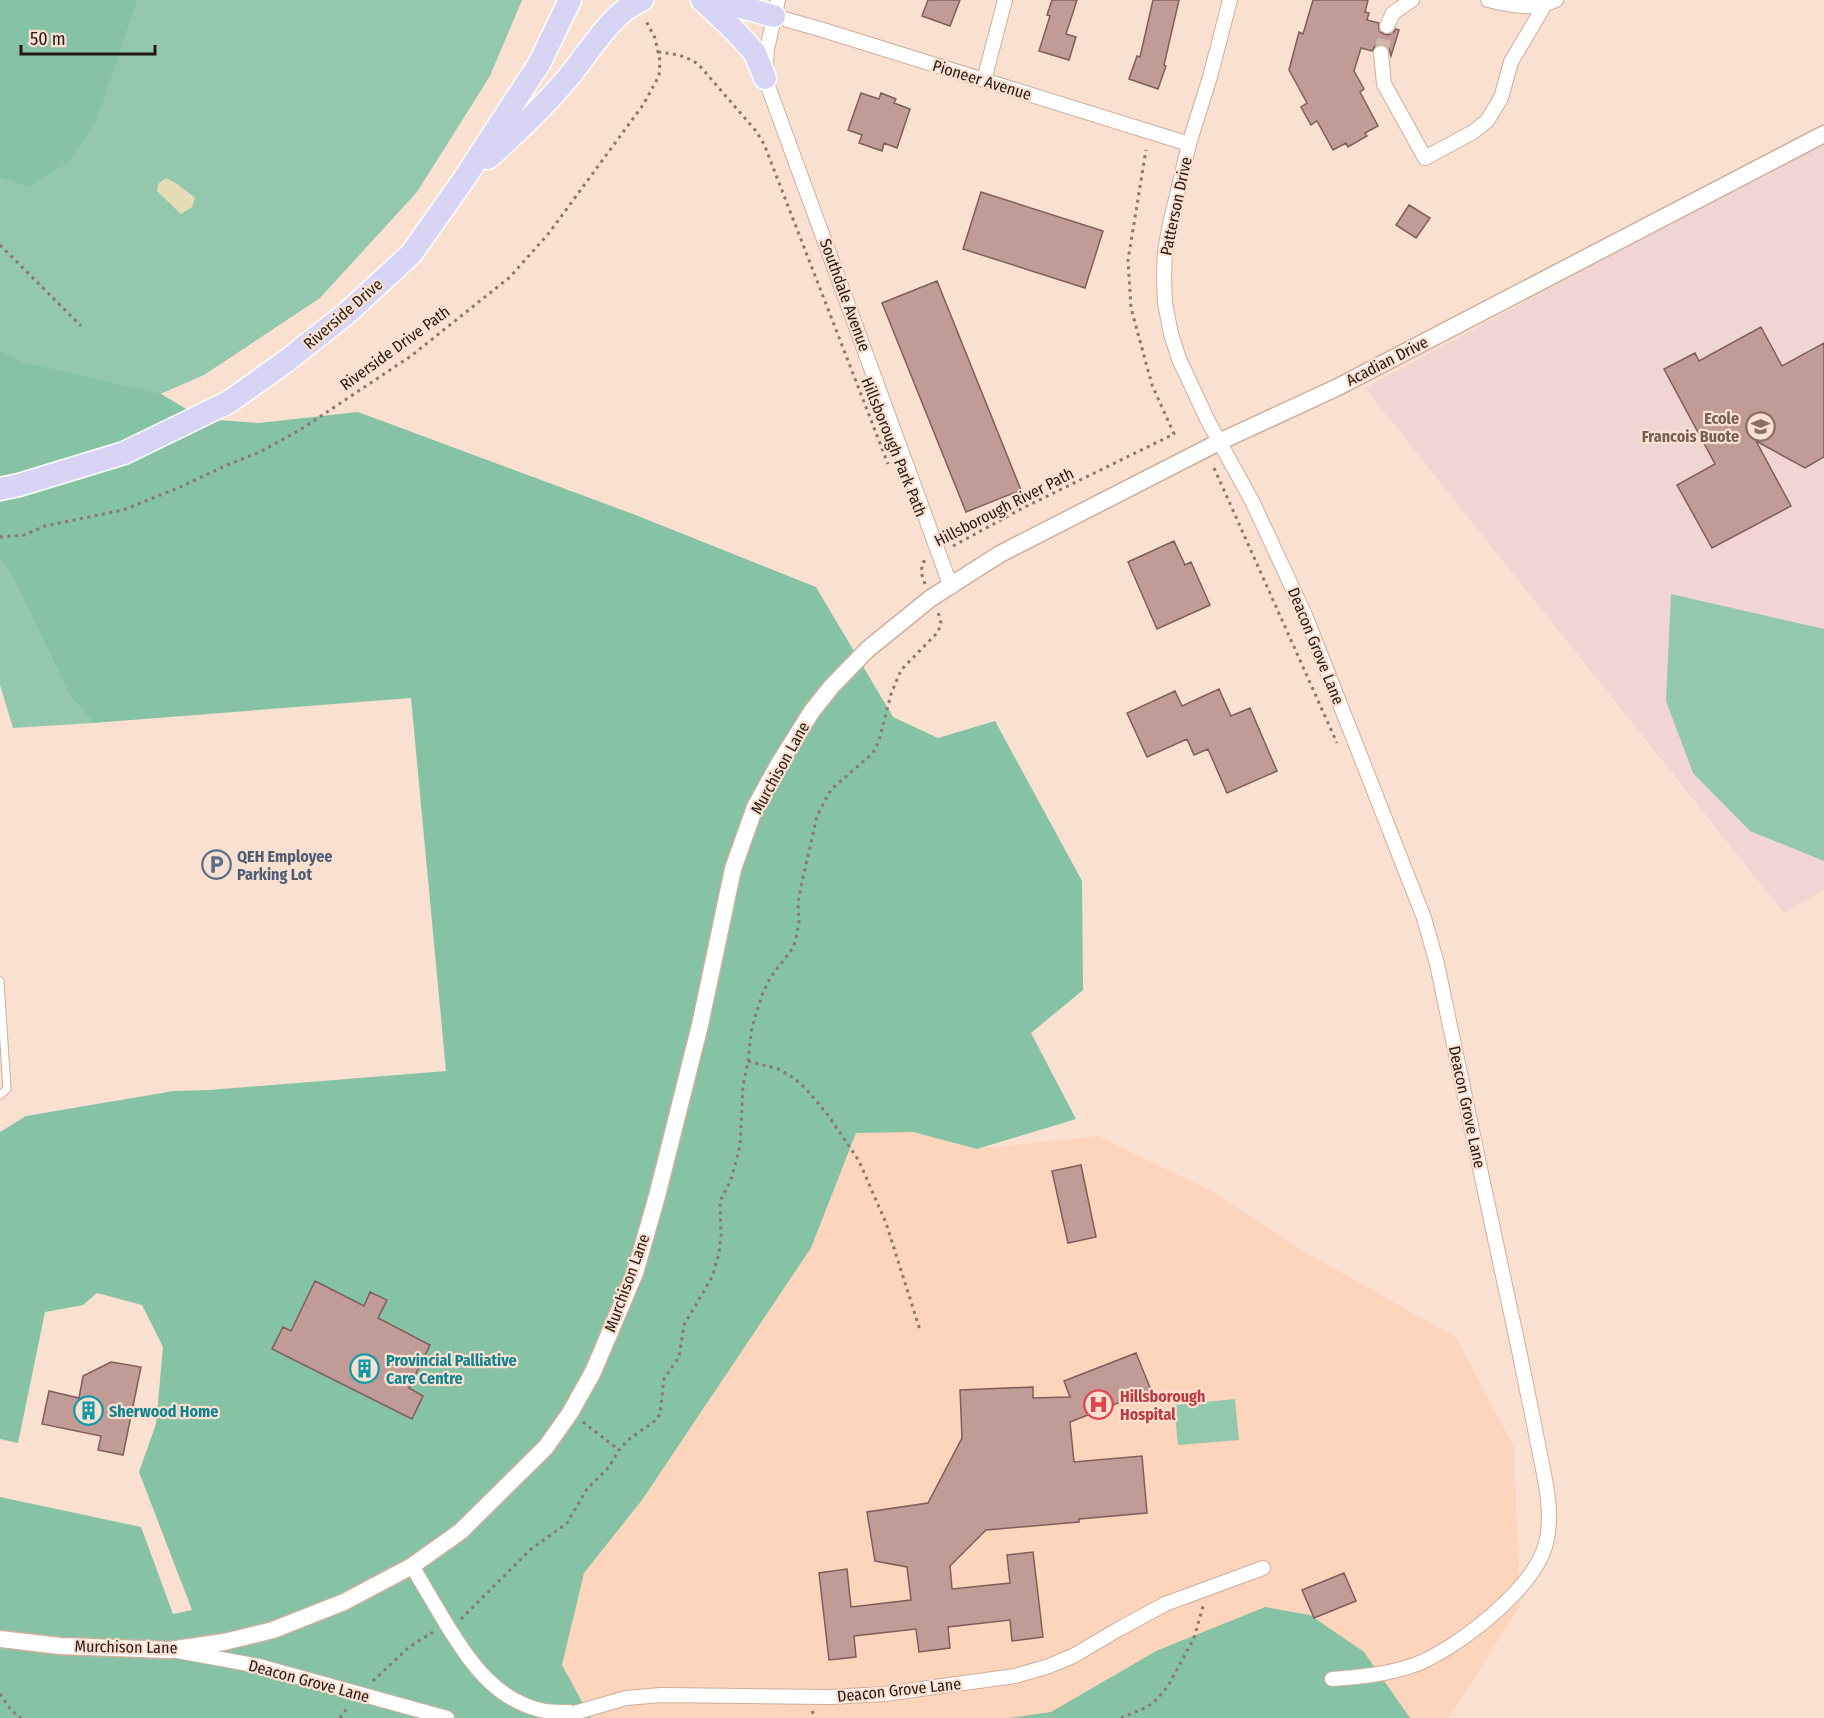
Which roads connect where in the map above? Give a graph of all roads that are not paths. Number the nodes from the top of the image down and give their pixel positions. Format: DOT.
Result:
graph roads {
  1 [pos="570,0"];
  2 [pos="702,0"];
  3 [pos="715,0"];
  4 [pos="1005,0"];
  5 [pos="1230,0"];
  6 [pos="1412,0"];
  7 [pos="1488,0"];
  8 [pos="1550,3"];
  9 [pos="776,8"];
  10 [pos="644,9"];
  11 [pos="1387,26"];
  12 [pos="1381,53"];
  13 [pos="765,78"];
  14 [pos="984,80"];
  15 [pos="1824,134"];
  16 [pos="1190,144"];
  17 [pos="464,179"];
  18 [pos="1219,442"];
  19 [pos="0,489"];
  20 [pos="951,587"];
  21 [pos="0,981"];
  22 [pos="0,1095"];
  23 [pos="412,1566"];
  24 [pos="1263,1568"];
  25 [pos="0,1639"];
  26 [pos="169,1650"];
  27 [pos="1332,1679"];
  28 [pos="577,1713"];
  29 [pos="447,1718"];
  30 [pos="557,1718"];
  1 -- 17 [label="highway, Riverside Drive"];
  2 -- 13 [label="highway"];
  3 -- 9 [label="highway"];
  4 -- 14 [label="street"];
  5 -- 16 [label="street, Patterson Drive"];
  6 -- 11 [label="street"];
  7 -- 8 [label="street"];
  8 -- 12 [label="street"];
  9 -- 13 [label="street, Southdale Avenue"];
  9 -- 14 [label="street, Pioneer Avenue"];
  10 -- 17 [label="highway"];
  13 -- 20 [label="street, Southdale Avenue"];
  14 -- 16 [label="street, Pioneer Avenue"];
  15 -- 18 [label="street, Acadian Drive"];
  16 -- 18 [label="street, Patterson Drive"];
  17 -- 19 [label="highway, Riverside Drive"];
  18 -- 20 [label="street, Acadian Drive"];
  18 -- 27 [label="street, Deacon Grove Lane"];
  20 -- 23 [label="street, Murchison Lane"];
  21 -- 22 [label="lane"];
  23 -- 26 [label="street, Murchison Lane"];
  23 -- 28 [label="street, Deacon Grove Lane"];
  24 -- 28 [label="street, Deacon Grove Lane"];
  25 -- 26 [label="street, Murchison Lane"];
  26 -- 29 [label="street, Deacon Grove Lane"];
  28 -- 30 [label="street, Deacon Grove Lane"];
}
